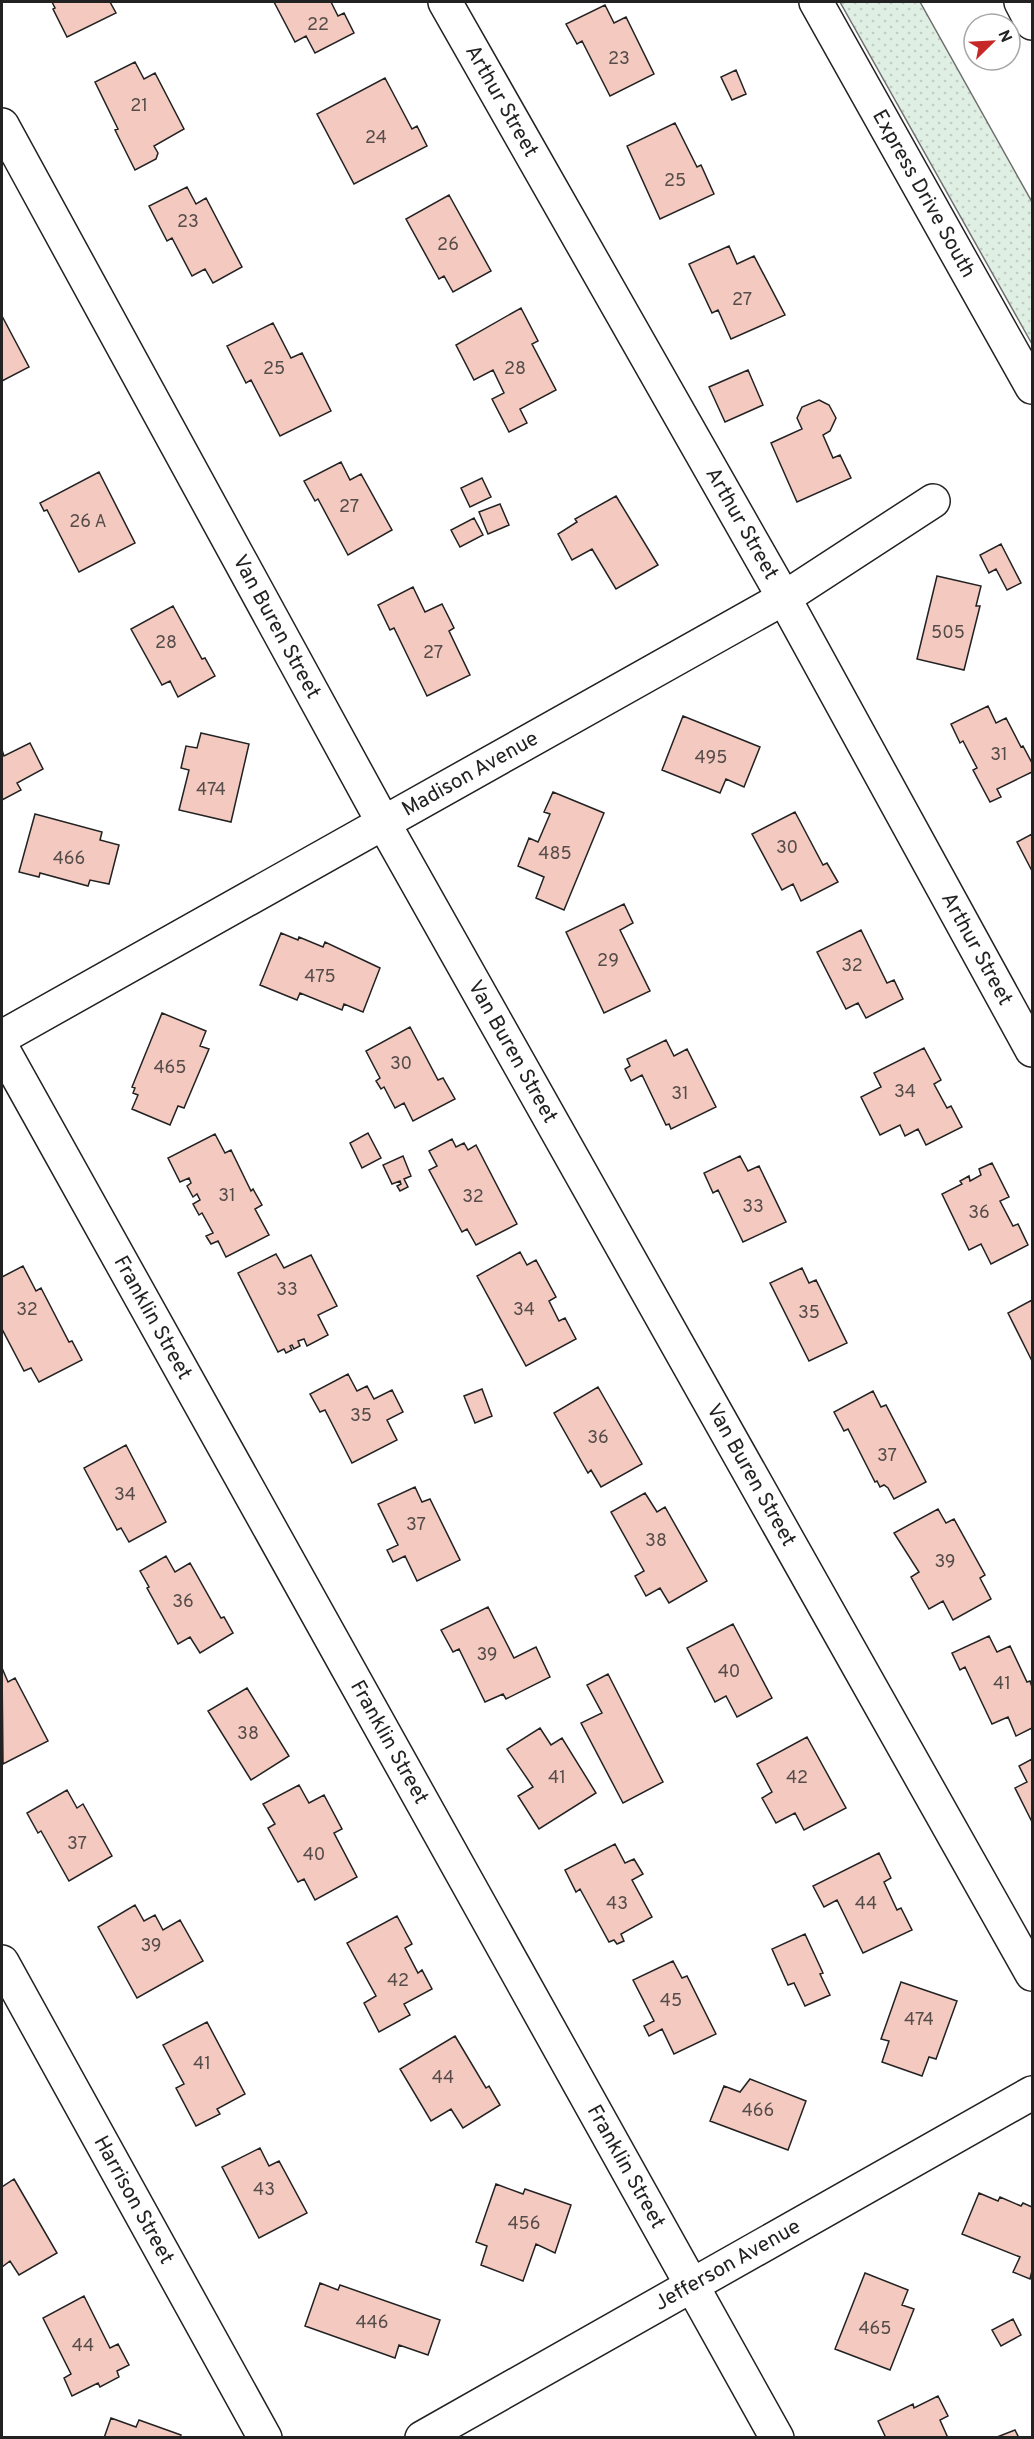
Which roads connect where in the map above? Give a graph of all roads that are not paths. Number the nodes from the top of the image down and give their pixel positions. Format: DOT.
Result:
graph roads {
  1 [pos="445,2"];
  2 [pos="816,2"];
  3 [pos="1021,2"];
  4 [pos="1032,23"];
  5 [pos="2,124"];
  6 [pos="1032,387"];
  7 [pos="933,501"];
  8 [pos="784,598"];
  9 [pos="383,822"];
  10 [pos="2,1037"];
  11 [pos="2,1048"];
  12 [pos="1032,1050"];
  13 [pos="2,1962"];
  14 [pos="1032,1974"];
  15 [pos="1032,2093"];
  16 [pos="691,2284"];
  17 [pos="265,2438"];
  18 [pos="422,2438"];
  19 [pos="777,2438"];
  1 -- 8 [label="main road, Arthur Street"];
  2 -- 6 [label="main road, Express Drive South"];
  3 -- 4 [label="main road"];
  5 -- 9 [label="main road, Van Buren Street"];
  7 -- 8 [label="main road, Madison Avenue"];
  8 -- 9 [label="main road, Madison Avenue"];
  8 -- 12 [label="main road, Arthur Street"];
  9 -- 10 [label="main road, Madison Avenue"];
  9 -- 14 [label="main road, Van Buren Street"];
  11 -- 16 [label="main road, Franklin Street"];
  13 -- 17 [label="main road, Harrison Street"];
  15 -- 16 [label="main road, Jefferson Avenue"];
  16 -- 18 [label="main road, Jefferson Avenue"];
  16 -- 19 [label="main road, Franklin Street"];
}
